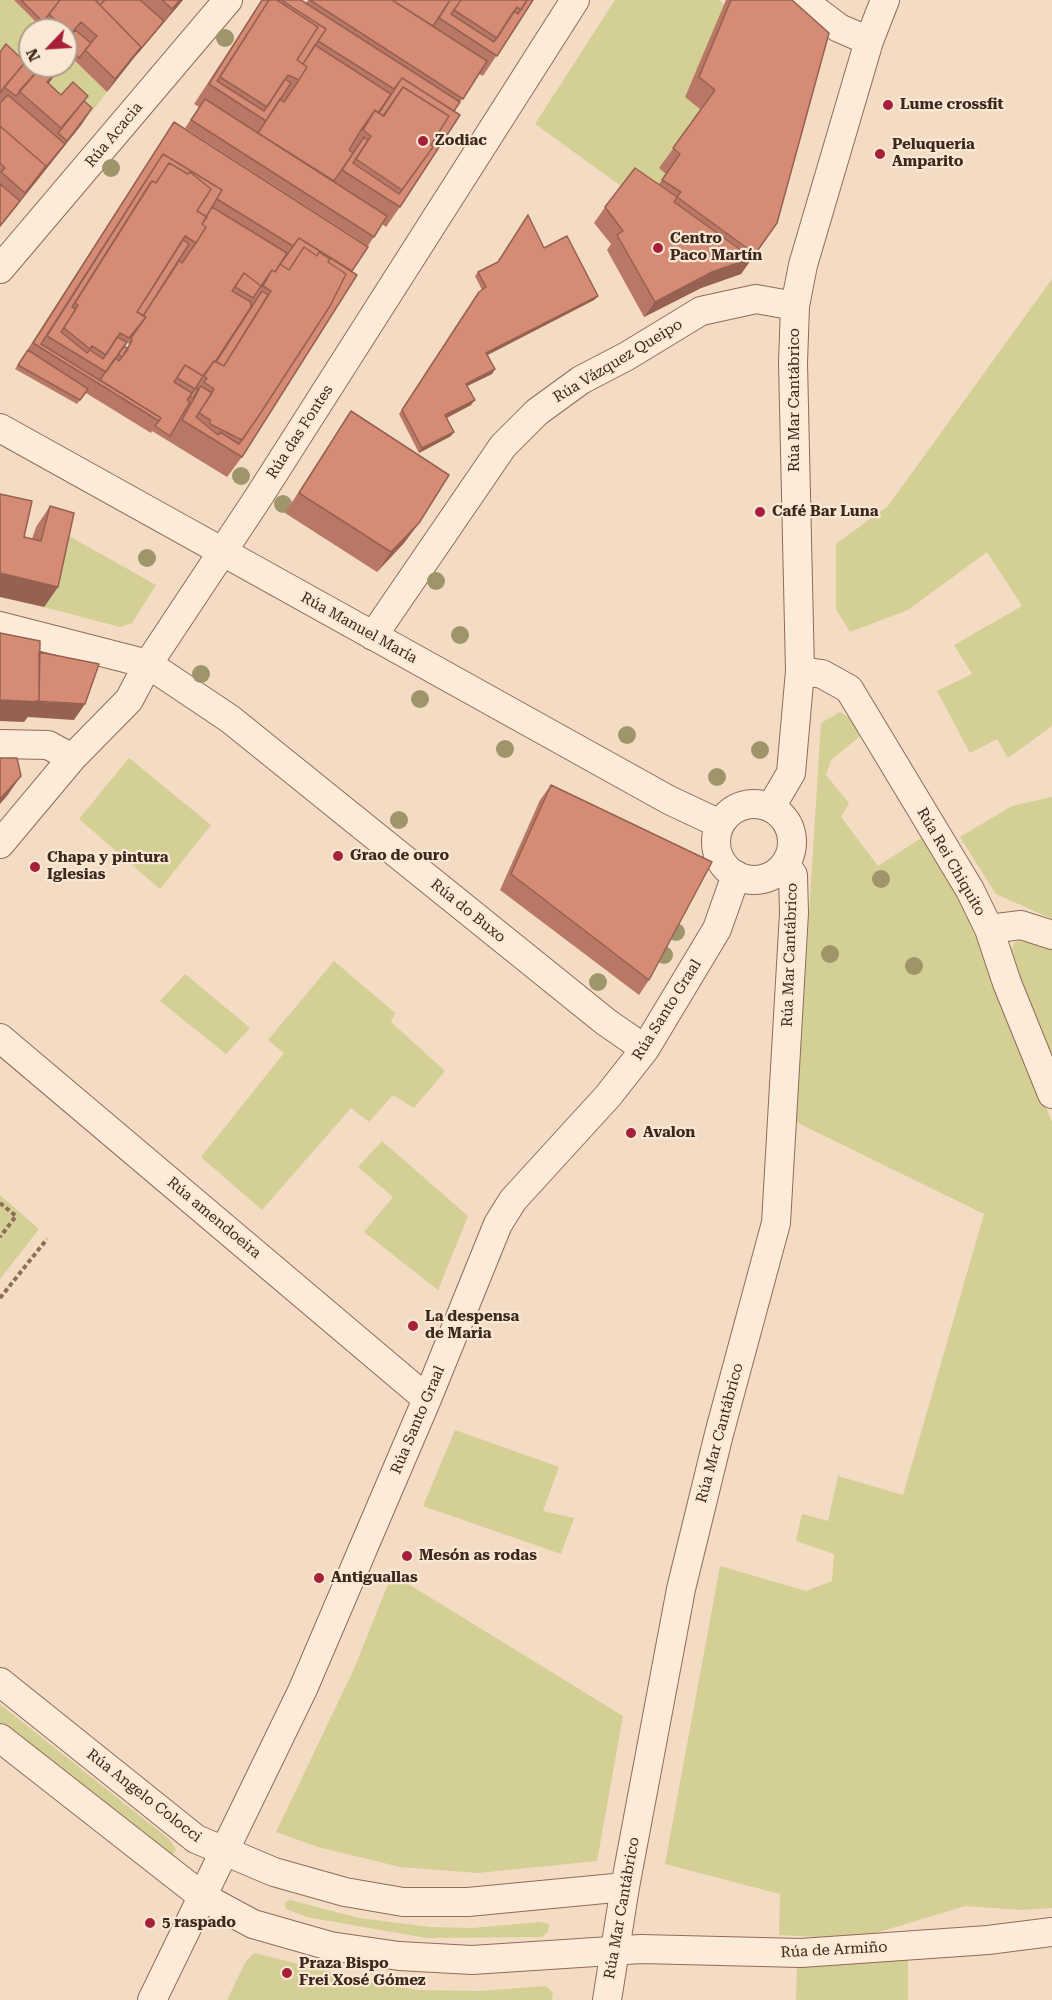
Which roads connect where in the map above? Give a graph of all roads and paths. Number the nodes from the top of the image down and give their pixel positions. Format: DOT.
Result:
graph roads {
  1 [pos="228,0"];
  2 [pos="576,0"];
  3 [pos="802,0"];
  4 [pos="885,0"];
  5 [pos="869,41"];
  6 [pos="0,269"];
  7 [pos="795,306"];
  8 [pos="0,428"];
  9 [pos="222,553"];
  10 [pos="0,626"];
  11 [pos="373,636"];
  12 [pos="148,664"];
  13 [pos="800,671"];
  14 [pos="0,744"];
  15 [pos="72,758"];
  16 [pos="771,807"];
  17 [pos="720,824"];
  18 [pos="0,844"];
  19 [pos="785,864"];
  20 [pos="736,875"];
  21 [pos="989,929"];
  22 [pos="1052,935"];
  23 [pos="0,1038"];
  24 [pos="645,1049"];
  25 [pos="1052,1094"];
  26 [pos="0,1203"];
  27 [pos="0,1237"];
  28 [pos="46,1239"];
  29 [pos="0,1298"];
  30 [pos="427,1399"];
  31 [pos="0,1682"];
  32 [pos="0,1738"];
  33 [pos="224,1853"];
  34 [pos="625,1887"];
  35 [pos="202,1897"];
  36 [pos="1052,1932"];
  37 [pos="616,1949"];
  38 [pos="152,2000"];
  39 [pos="607,2000"];
  1 -- 6 [label="street, Rúa Acacia"];
  2 -- 9 [label="street, Rúa das Fontes"];
  3 -- 5 [label="street"];
  4 -- 5 [label="street, Rúa Mar Cantábrico"];
  5 -- 7 [label="street, Rúa Mar Cantábrico"];
  7 -- 11 [label="street, Rúa Vázquez Queipo"];
  7 -- 13 [label="street, Rúa Mar Cantábrico"];
  8 -- 9 [label="street, Rúa Manuel María"];
  9 -- 11 [label="street, Rúa Manuel María"];
  9 -- 12 [label="street, Rúa das Fontes"];
  10 -- 12 [label="street, Rúa do Buxo"];
  11 -- 17 [label="street, Rúa Manuel María"];
  12 -- 15 [label="street, Rúa das Fontes"];
  12 -- 24 [label="street, Rúa do Buxo"];
  13 -- 16 [label="street, Rúa Mar Cantábrico"];
  13 -- 21 [label="street, Rúa Rei Chiquito"];
  14 -- 15 [label="street"];
  15 -- 18 [label="street, Rúa das Fontes"];
  16 -- 17 [label="street"];
  16 -- 19 [label="street, Rúa Mar Cantábrico"];
  17 -- 20 [label="street"];
  19 -- 20 [label="street, Rúa Mar Cantábrico"];
  19 -- 34 [label="street, Rúa Mar Cantábrico"];
  20 -- 24 [label="street, Rúa Santo Graal"];
  21 -- 22 [label="street"];
  21 -- 25 [label="street, Rúa Rei Chiquito"];
  23 -- 30 [label="street, Rúa amendoeira"];
  24 -- 30 [label="street, Rúa Santo Graal"];
  26 -- 27 [label="path"];
  28 -- 29 [label="path"];
  30 -- 33 [label="street, Rúa Santo Graal"];
  31 -- 33 [label="street, Rúa Angelo Colocci"];
  32 -- 35 [label="street"];
  33 -- 34 [label="street, Rúa Angelo Colocci"];
  33 -- 35 [label="street, Rúa Santo Graal"];
  34 -- 37 [label="street, Rúa Mar Cantábrico"];
  35 -- 37 [label="street"];
  35 -- 38 [label="street, Rúa Santo Graal"];
  36 -- 37 [label="street, Rúa de Armiño"];
  37 -- 39 [label="street, Rúa Mar Cantábrico"];
}
